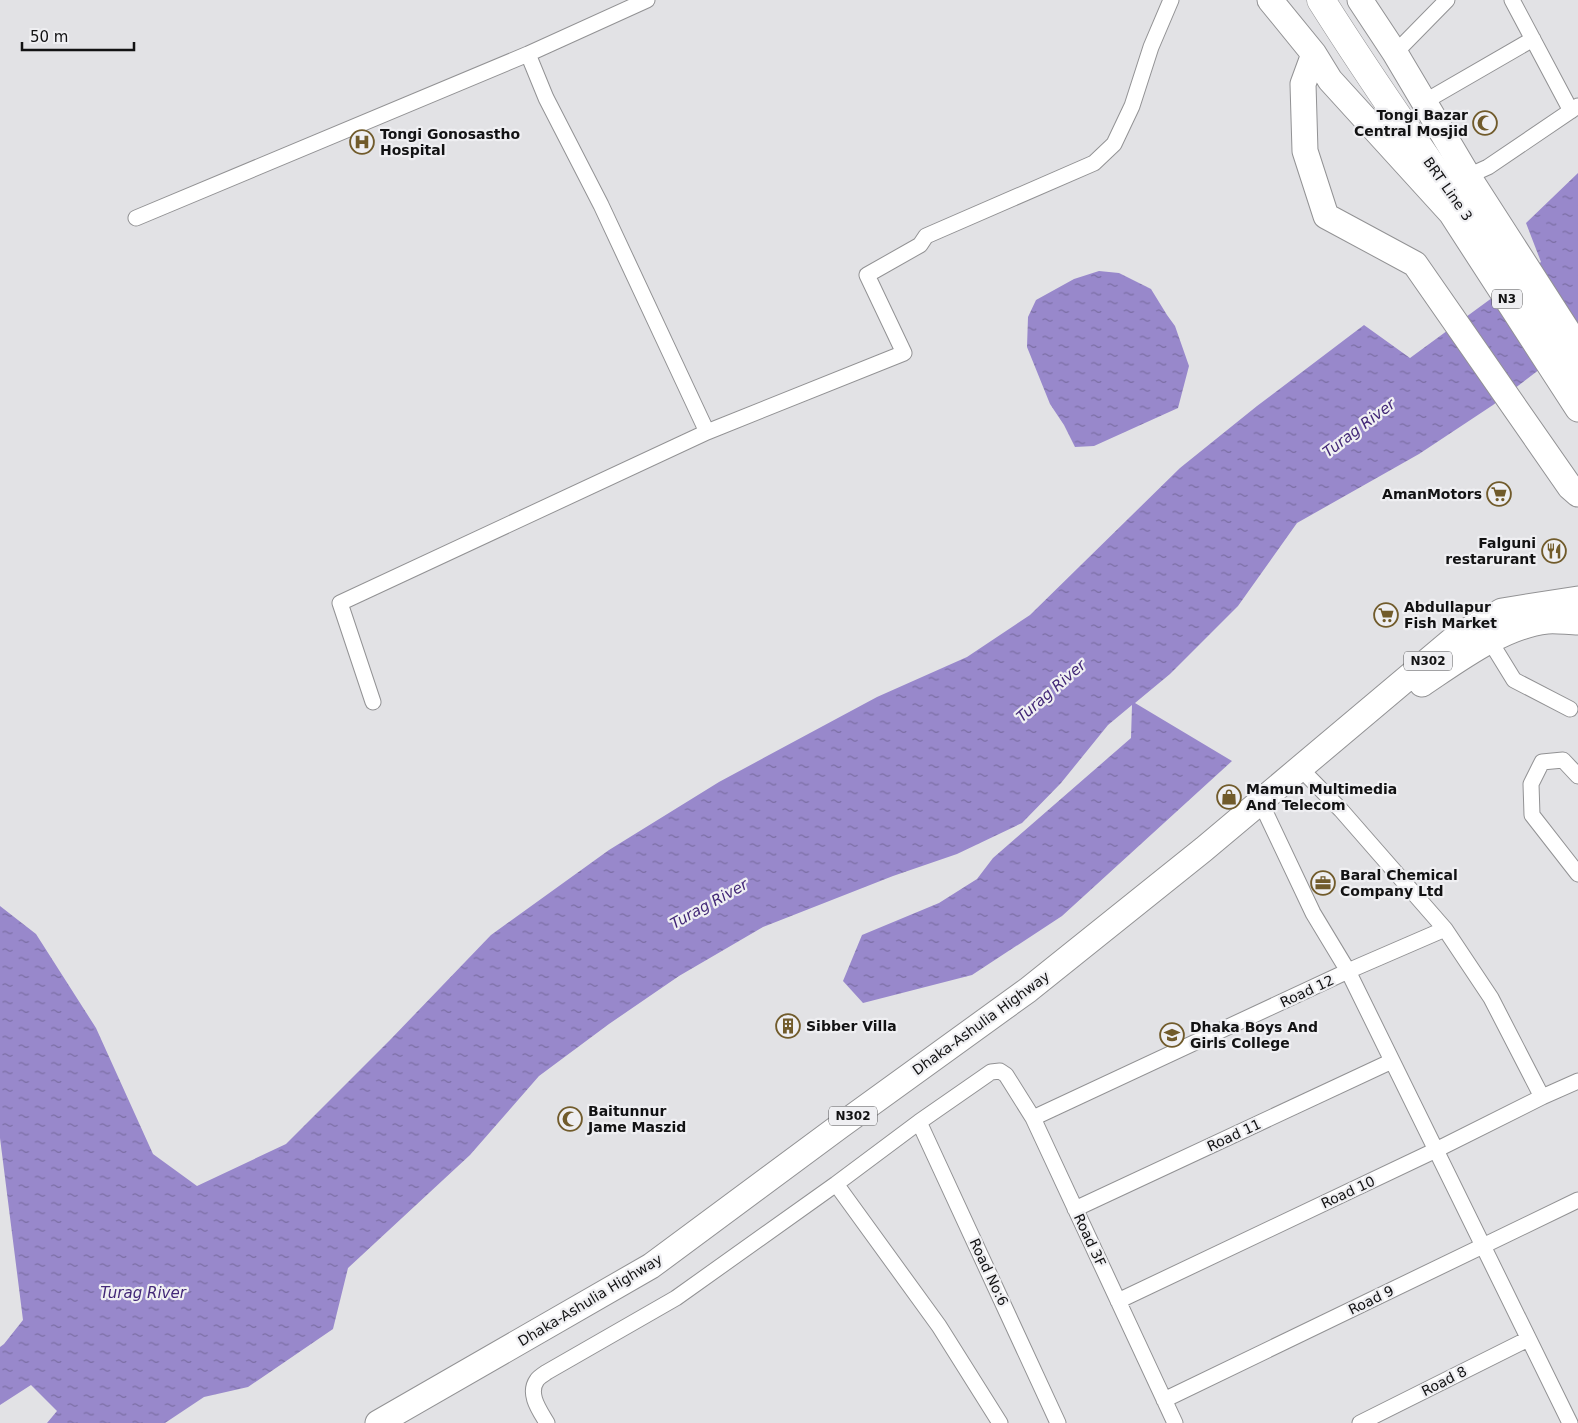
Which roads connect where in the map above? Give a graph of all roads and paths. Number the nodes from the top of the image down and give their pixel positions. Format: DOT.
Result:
graph roads {
  1 [pos="647,0"];
  2 [pos="1171,0"];
  3 [pos="1270,0"];
  4 [pos="1321,0"];
  5 [pos="1360,0"];
  6 [pos="1447,0"];
  7 [pos="1512,0"];
  8 [pos="1533,39"];
  9 [pos="1395,52"];
  10 [pos="528,54"];
  11 [pos="1314,54"];
  12 [pos="1424,102"];
  13 [pos="1575,108"];
  14 [pos="1468,176"];
  15 [pos="136,218"];
  16 [pos="1573,368"];
  17 [pos="1578,409"];
  18 [pos="707,432"];
  19 [pos="1578,494"];
  20 [pos="1573,598"];
  21 [pos="1578,622"];
  22 [pos="1490,641"];
  23 [pos="373,702"];
  24 [pos="1570,709"];
  25 [pos="1300,768"];
  26 [pos="1578,776"];
  27 [pos="1260,802"];
  28 [pos="1578,874"];
  29 [pos="1445,929"];
  30 [pos="1348,971"];
  31 [pos="1392,1061"];
  32 [pos="1578,1081"];
  33 [pos="1542,1097"];
  34 [pos="1033,1118"];
  35 [pos="919,1122"];
  36 [pos="1436,1150"];
  37 [pos="836,1184"];
  38 [pos="1578,1200"];
  39 [pos="1075,1209"];
  40 [pos="1483,1246"];
  41 [pos="1118,1301"];
  42 [pos="1528,1339"];
  43 [pos="1164,1400"];
  44 [pos="378,1423"];
  45 [pos="547,1423"];
  46 [pos="1000,1423"];
  47 [pos="1058,1423"];
  48 [pos="1175,1423"];
  49 [pos="1360,1423"];
  50 [pos="1570,1423"];
  1 -- 10 [label="street"];
  2 -- 18 [label="street"];
  3 -- 11 [label="highway, N3"];
  4 -- 16 [label="highway, BRT Line 3"];
  5 -- 9 [label="highway, N3"];
  6 -- 9 [label="street"];
  7 -- 8 [label="street"];
  8 -- 12 [label="street"];
  8 -- 13 [label="street"];
  9 -- 12 [label="highway, N3"];
  10 -- 15 [label="street"];
  10 -- 18 [label="street"];
  11 -- 16 [label="highway, N3"];
  11 -- 19 [label="highway"];
  12 -- 14 [label="highway, N3"];
  13 -- 14 [label="street"];
  14 -- 16 [label="highway, N3"];
  16 -- 17 [label="highway, N3"];
  18 -- 23 [label="street"];
  20 -- 25 [label="highway, Dhaka-Ashulia Highway / N302"];
  21 -- 22 [label="highway, N302"];
  22 -- 24 [label="street"];
  22 -- 25 [label="highway, N302"];
  25 -- 27 [label="highway, Dhaka-Ashulia Highway / N302"];
  25 -- 29 [label="street"];
  26 -- 28 [label="street"];
  27 -- 30 [label="street"];
  27 -- 44 [label="highway, Dhaka-Ashulia Highway / N302"];
  29 -- 30 [label="street, Road 12"];
  29 -- 33 [label="street"];
  30 -- 31 [label="street"];
  30 -- 34 [label="street, Road 12"];
  31 -- 36 [label="street"];
  31 -- 39 [label="street, Road 11"];
  32 -- 33 [label="street, Road 10"];
  33 -- 36 [label="street, Road 10"];
  34 -- 35 [label="street, Road 3F"];
  34 -- 39 [label="street, Road 3F"];
  35 -- 37 [label="street"];
  35 -- 47 [label="street, Road No:6"];
  36 -- 40 [label="street"];
  36 -- 41 [label="street, Road 10"];
  37 -- 45 [label="street"];
  37 -- 46 [label="street"];
  38 -- 40 [label="street, Road 9"];
  39 -- 41 [label="street, Road 3F"];
  40 -- 42 [label="street"];
  40 -- 43 [label="street, Road 9"];
  41 -- 43 [label="street, Road 3F"];
  42 -- 49 [label="street, Road 8"];
  42 -- 50 [label="street"];
  43 -- 48 [label="street, Road 3F"];
}
